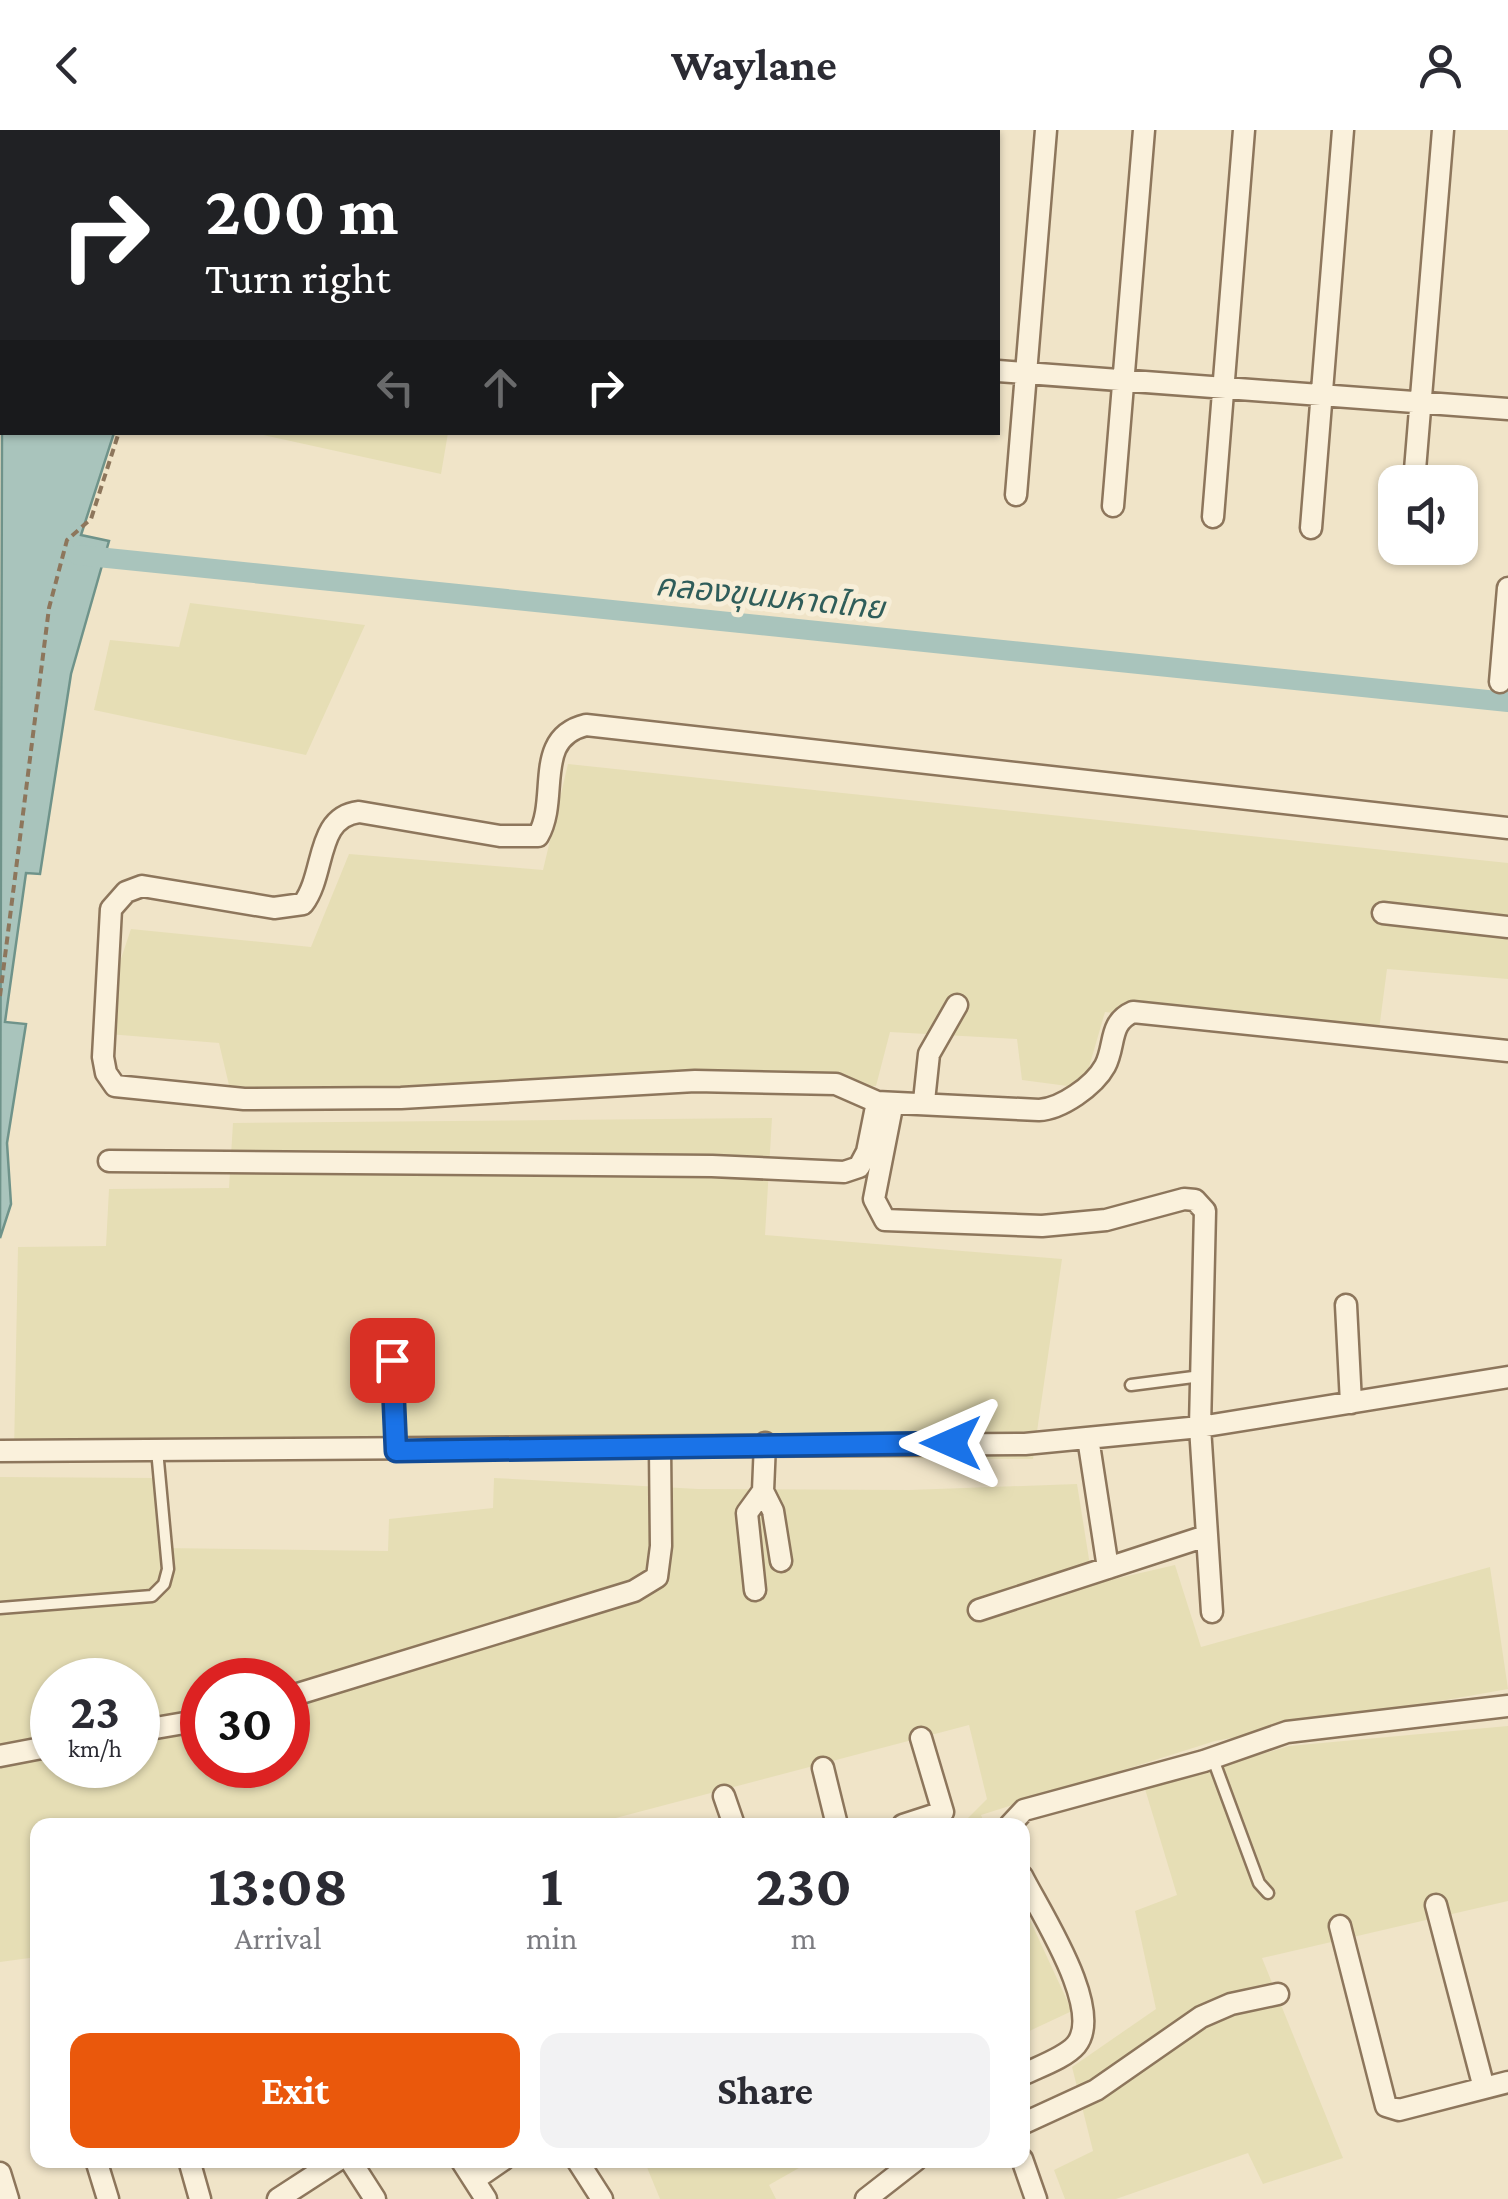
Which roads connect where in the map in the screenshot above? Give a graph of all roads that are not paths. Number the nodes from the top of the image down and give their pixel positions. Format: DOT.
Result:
graph roads {
  1 [pos="1046,130"];
  2 [pos="1144,130"];
  3 [pos="1244,130"];
  4 [pos="1344,130"];
  5 [pos="1443,130"];
  6 [pos="1000,371"];
  7 [pos="1026,375"];
  8 [pos="1123,380"];
  9 [pos="1224,388"];
  10 [pos="1322,395"];
  11 [pos="1421,403"];
  12 [pos="1508,409"];
  13 [pos="1416,465"];
  14 [pos="1016,495"];
  15 [pos="1113,506"];
  16 [pos="1213,517"];
  17 [pos="1312,528"];
  18 [pos="1508,588"];
  19 [pos="1500,682"];
  20 [pos="1508,828"];
  21 [pos="1383,913"];
  22 [pos="1508,927"];
  23 [pos="957,1005"];
  24 [pos="1508,1051"];
  25 [pos="885,1102"];
  26 [pos="924,1102"];
  27 [pos="110,1161"];
  28 [pos="1346,1305"];
  29 [pos="392,1330"];
  30 [pos="1201,1376"];
  31 [pos="1508,1378"];
  32 [pos="1132,1385"];
  33 [pos="1351,1402"];
  34 [pos="1200,1427"];
  35 [pos="1088,1438"];
  36 [pos="765,1443"];
  37 [pos="660,1448"];
  38 [pos="157,1450"];
  39 [pos="0,1451"];
  40 [pos="396,1451"];
  41 [pos="762,1492"];
  42 [pos="1206,1536"];
  43 [pos="781,1562"];
  44 [pos="1108,1568"];
  45 [pos="755,1590"];
  46 [pos="0,1608"];
  47 [pos="979,1610"];
  48 [pos="1212,1612"];
  49 [pos="310,1690"];
  50 [pos="1508,1706"];
  51 [pos="922,1738"];
  52 [pos="30,1750"];
  53 [pos="0,1756"];
  54 [pos="1212,1758"];
  55 [pos="822,1768"];
  56 [pos="724,1796"];
  57 [pos="732,1818"];
  58 [pos="835,1818"];
  59 [pos="924,1818"];
  60 [pos="1017,1818"];
  61 [pos="1030,1892"];
  62 [pos="1268,1893"];
  63 [pos="1436,1905"];
  64 [pos="1340,1926"];
  65 [pos="1278,1994"];
  66 [pos="1030,2071"];
  67 [pos="1508,2082"];
  68 [pos="1484,2088"];
  69 [pos="1030,2120"];
  70 [pos="98,2168"];
  71 [pos="191,2168"];
  72 [pos="297,2168"];
  73 [pos="325,2168"];
  74 [pos="355,2168"];
  75 [pos="466,2168"];
  76 [pos="491,2168"];
  77 [pos="582,2168"];
  78 [pos="906,2168"];
  79 [pos="1025,2168"];
  80 [pos="0,2172"];
  81 [pos="474,2180"];
  82 [pos="302,2183"];
  83 [pos="8,2199"];
  84 [pos="108,2199"];
  85 [pos="200,2199"];
  86 [pos="278,2199"];
  87 [pos="374,2199"];
  88 [pos="486,2199"];
  89 [pos="602,2199"];
  90 [pos="866,2199"];
  91 [pos="1036,2199"];
  1 -- 7 [label="street"];
  2 -- 8 [label="street"];
  3 -- 9 [label="street"];
  4 -- 10 [label="street"];
  5 -- 11 [label="street"];
  6 -- 7 [label="street"];
  7 -- 8 [label="street"];
  7 -- 14 [label="street"];
  8 -- 9 [label="street"];
  8 -- 15 [label="street"];
  9 -- 10 [label="street"];
  9 -- 16 [label="street"];
  10 -- 11 [label="street"];
  10 -- 17 [label="street"];
  11 -- 12 [label="street"];
  11 -- 13 [label="street"];
  18 -- 19 [label="street"];
  20 -- 25 [label="street"];
  21 -- 22 [label="street"];
  23 -- 26 [label="street"];
  24 -- 26 [label="street"];
  25 -- 26 [label="street"];
  25 -- 27 [label="street"];
  25 -- 30 [label="street"];
  28 -- 33 [label="street"];
  29 -- 40 [label="lane"];
  30 -- 32 [label="lane"];
  30 -- 34 [label="street"];
  31 -- 33 [label="street"];
  33 -- 34 [label="street"];
  34 -- 35 [label="street"];
  34 -- 42 [label="street"];
  35 -- 36 [label="street"];
  35 -- 44 [label="street"];
  36 -- 37 [label="street"];
  36 -- 41 [label="street"];
  37 -- 40 [label="street"];
  37 -- 49 [label="street"];
  38 -- 39 [label="street"];
  38 -- 40 [label="street"];
  38 -- 46 [label="lane"];
  41 -- 43 [label="street"];
  41 -- 45 [label="street"];
  42 -- 44 [label="street"];
  42 -- 48 [label="street"];
  44 -- 47 [label="street"];
  50 -- 54 [label="street"];
  51 -- 59 [label="street"];
  52 -- 53 [label="street"];
  54 -- 60 [label="street"];
  54 -- 62 [label="lane"];
  55 -- 58 [label="street"];
  56 -- 57 [label="street"];
  61 -- 66 [label="street"];
  63 -- 68 [label="street"];
  64 -- 68 [label="street"];
  65 -- 69 [label="street"];
  67 -- 68 [label="street"];
  70 -- 84 [label="street"];
  71 -- 85 [label="street"];
  72 -- 82 [label="street"];
  73 -- 82 [label="street"];
  74 -- 87 [label="street"];
  75 -- 81 [label="street"];
  76 -- 81 [label="street"];
  77 -- 89 [label="street"];
  78 -- 90 [label="street"];
  79 -- 91 [label="street"];
  80 -- 83 [label="street"];
  81 -- 88 [label="street"];
  82 -- 86 [label="street"];
}
